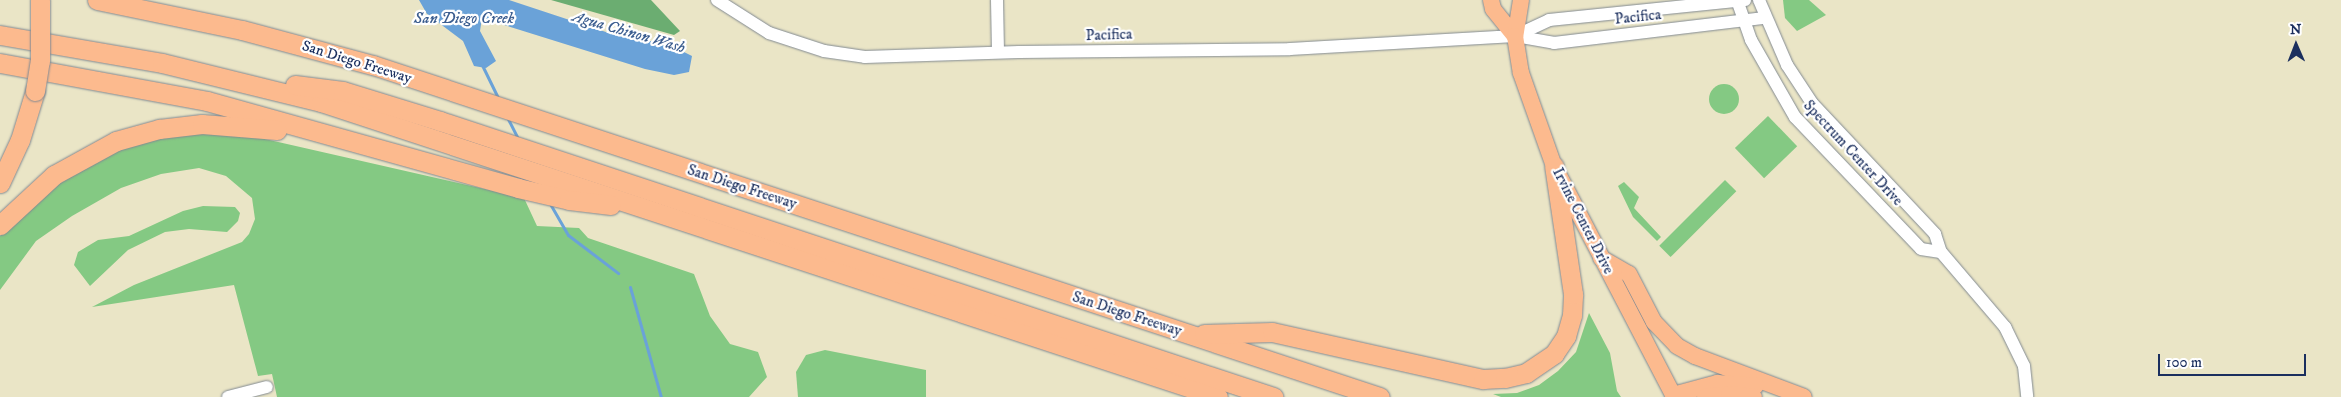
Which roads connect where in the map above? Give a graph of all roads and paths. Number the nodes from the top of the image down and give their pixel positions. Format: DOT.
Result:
graph roads {
  1 [pos="40,0"];
  2 [pos="97,0"];
  3 [pos="717,0"];
  4 [pos="997,0"];
  5 [pos="1491,0"];
  6 [pos="1521,0"];
  7 [pos="1740,0"];
  8 [pos="1759,0"];
  9 [pos="1765,18"];
  10 [pos="1744,22"];
  11 [pos="0,35"];
  12 [pos="1514,36"];
  13 [pos="998,52"];
  14 [pos="0,63"];
  15 [pos="227,77"];
  16 [pos="386,150"];
  17 [pos="1554,166"];
  18 [pos="0,183"];
  19 [pos="651,210"];
  20 [pos="0,225"];
  21 [pos="1941,252"];
  22 [pos="1600,257"];
  23 [pos="1190,334"];
  24 [pos="267,387"];
  25 [pos="1214,396"];
  26 [pos="1674,396"];
  27 [pos="228,397"];
  28 [pos="1273,397"];
  29 [pos="1380,397"];
  30 [pos="1705,397"];
  31 [pos="1754,397"];
  32 [pos="1790,397"];
  33 [pos="1804,397"];
  34 [pos="2027,397"];
  1 -- 18 [label="highway, bridge"];
  2 -- 23 [label="highway, San Diego Freeway"];
  3 -- 13 [label="street, Pacifica"];
  4 -- 13 [label="street"];
  5 -- 12 [label="main road, Irvine Center Drive"];
  6 -- 12 [label="main road, Irvine Center Drive"];
  7 -- 10 [label="street, Spectrum Center Drive"];
  7 -- 12 [label="street, Pacifica"];
  8 -- 9 [label="street, Spectrum Center Drive"];
  9 -- 10 [label="street, Pacifica"];
  9 -- 21 [label="street, Spectrum Center Drive"];
  10 -- 12 [label="street, Pacifica"];
  10 -- 21 [label="street, Spectrum Center Drive"];
  11 -- 15 [label="highway"];
  12 -- 13 [label="street, Pacifica"];
  12 -- 17 [label="main road, Irvine Center Drive"];
  14 -- 16 [label="highway"];
  15 -- 19 [label="highway"];
  15 -- 28 [label="highway"];
  16 -- 19 [label="highway"];
  16 -- 20 [label="highway"];
  17 -- 22 [label="main road, Irvine Center Drive"];
  17 -- 23 [label="highway"];
  19 -- 25 [label="highway"];
  21 -- 34 [label="street, Spectrum Center Drive"];
  22 -- 26 [label="main road, Irvine Center Drive"];
  22 -- 33 [label="main road"];
  23 -- 29 [label="highway, San Diego Freeway"];
  24 -- 27 [label="street"];
  26 -- 32 [label="main road"];
  30 -- 31 [label="main road"];
}
